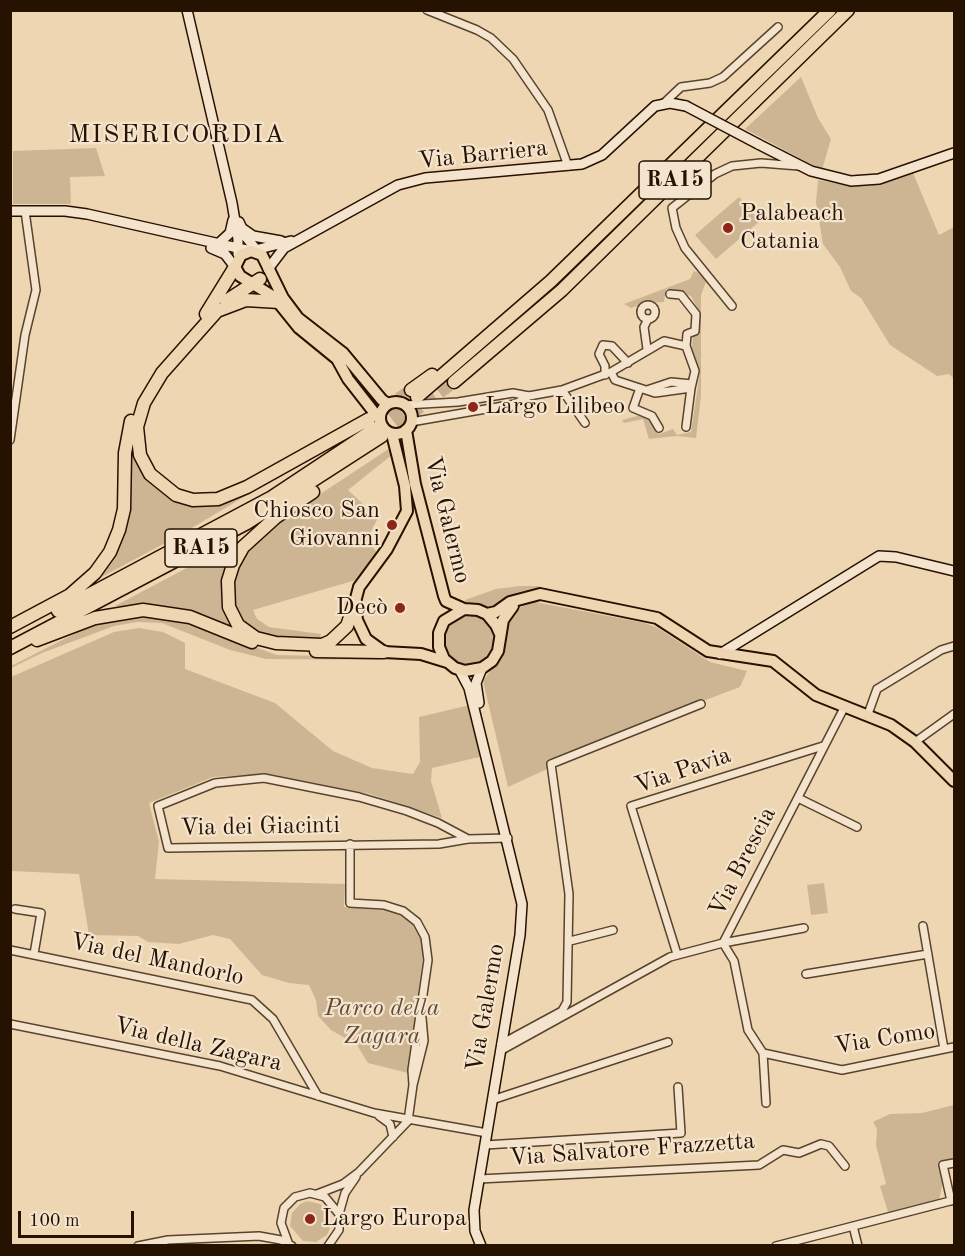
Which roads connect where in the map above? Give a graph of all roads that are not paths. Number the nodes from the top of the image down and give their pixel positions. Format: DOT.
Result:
graph roads {
  1 [pos="187,10"];
  2 [pos="426,10"];
  3 [pos="830,10"];
  4 [pos="848,10"];
  5 [pos="778,27"];
  6 [pos="663,104"];
  7 [pos="954,153"];
  8 [pos="568,166"];
  9 [pos="802,167"];
  10 [pos="232,204"];
  11 [pos="10,211"];
  12 [pos="25,211"];
  13 [pos="233,215"];
  14 [pos="242,228"];
  15 [pos="193,239"];
  16 [pos="299,239"];
  17 [pos="286,242"];
  18 [pos="217,244"];
  19 [pos="238,249"];
  20 [pos="255,252"];
  21 [pos="233,266"];
  22 [pos="262,276"];
  23 [pos="670,294"];
  24 [pos="279,302"];
  25 [pos="732,306"];
  26 [pos="217,311"];
  27 [pos="648,318"];
  28 [pos="686,346"];
  29 [pos="647,349"];
  30 [pos="628,363"];
  31 [pos="608,373"];
  32 [pos="692,386"];
  33 [pos="644,389"];
  34 [pos="562,390"];
  35 [pos="457,391"];
  36 [pos="414,393"];
  37 [pos="529,396"];
  38 [pos="388,404"];
  39 [pos="405,405"];
  40 [pos="461,413"];
  41 [pos="585,423"];
  42 [pos="409,426"];
  43 [pos="686,427"];
  44 [pos="658,428"];
  45 [pos="381,430"];
  46 [pos="10,440"];
  47 [pos="954,571"];
  48 [pos="524,597"];
  49 [pos="355,602"];
  50 [pos="464,609"];
  51 [pos="487,614"];
  52 [pos="10,627"];
  53 [pos="500,634"];
  54 [pos="11,644"];
  55 [pos="954,646"];
  56 [pos="384,652"];
  57 [pos="719,654"];
  58 [pos="447,662"];
  59 [pos="482,668"];
  60 [pos="459,669"];
  61 [pos="702,704"];
  62 [pos="844,706"];
  63 [pos="868,714"];
  64 [pos="954,714"];
  65 [pos="915,742"];
  66 [pos="823,746"];
  67 [pos="492,779"];
  68 [pos="954,781"];
  69 [pos="798,798"];
  70 [pos="857,827"];
  71 [pos="507,838"];
  72 [pos="468,839"];
  73 [pos="350,844"];
  74 [pos="15,909"];
  75 [pos="923,926"];
  76 [pos="804,928"];
  77 [pos="613,930"];
  78 [pos="570,941"];
  79 [pos="723,943"];
  80 [pos="10,950"];
  81 [pos="34,954"];
  82 [pos="677,954"];
  83 [pos="928,954"];
  84 [pos="806,974"];
  85 [pos="10,1024"];
  86 [pos="668,1042"];
  87 [pos="954,1047"];
  88 [pos="501,1048"];
  89 [pos="944,1049"];
  90 [pos="763,1053"];
  91 [pos="678,1087"];
  92 [pos="318,1096"];
  93 [pos="492,1100"];
  94 [pos="766,1103"];
  95 [pos="375,1113"];
  96 [pos="387,1120"];
  97 [pos="408,1121"];
  98 [pos="401,1128"];
  99 [pos="487,1133"];
  100 [pos="393,1137"];
  101 [pos="484,1145"];
  102 [pos="954,1162"];
  103 [pos="845,1166"];
  104 [pos="359,1172"];
  105 [pos="479,1179"];
  106 [pos="317,1194"];
  107 [pos="953,1201"];
  108 [pos="339,1214"];
  109 [pos="280,1223"];
  110 [pos="853,1226"];
  111 [pos="259,1236"];
  112 [pos="138,1245"];
  113 [pos="291,1245"];
  114 [pos="328,1245"];
  115 [pos="481,1245"];
  116 [pos="776,1245"];
  117 [pos="858,1245"];
  1 -- 10 [label="main road"];
  2 -- 8 [label="street"];
  3 -- 36 [label="highway, RA15"];
  4 -- 35 [label="highway, RA15"];
  5 -- 6 [label="street, Via Barriera"];
  6 -- 8 [label="main road, Via Barriera"];
  6 -- 9 [label="main road, bridge"];
  7 -- 9 [label="main road"];
  8 -- 16 [label="main road, Via Barriera"];
  9 -- 25 [label="street"];
  10 -- 13 [label="main road"];
  10 -- 14 [label="main road"];
  11 -- 12 [label="main road"];
  12 -- 15 [label="main road"];
  12 -- 46 [label="street"];
  13 -- 18 [label="main road"];
  13 -- 19 [label="main road"];
  14 -- 17 [label="main road"];
  14 -- 20 [label="main road"];
  15 -- 18 [label="main road"];
  15 -- 21 [label="main road"];
  16 -- 17 [label="main road"];
  16 -- 22 [label="main road"];
  17 -- 20 [label="main road"];
  18 -- 19 [label="main road"];
  19 -- 20 [label="main road"];
  19 -- 21 [label="main road"];
  20 -- 21 [label="main road"];
  20 -- 22 [label="main road"];
  21 -- 22 [label="main road"];
  21 -- 52 [label="highway"];
  22 -- 24 [label="main road, Via Galermo"];
  22 -- 26 [label="highway"];
  22 -- 38 [label="main road"];
  23 -- 28 [label="street"];
  24 -- 26 [label="highway"];
  24 -- 45 [label="main road, Via Galermo"];
  26 -- 45 [label="highway"];
  27 -- 29 [label="street"];
  28 -- 29 [label="street"];
  28 -- 32 [label="street"];
  29 -- 30 [label="street"];
  30 -- 31 [label="street"];
  30 -- 31 [label="street"];
  31 -- 33 [label="street"];
  31 -- 34 [label="street"];
  32 -- 33 [label="street"];
  32 -- 43 [label="street"];
  33 -- 44 [label="street"];
  34 -- 37 [label="street"];
  34 -- 41 [label="street"];
  35 -- 37 [label="street"];
  35 -- 39 [label="street"];
  35 -- 40 [label="street"];
  37 -- 40 [label="street"];
  38 -- 39 [label="main road"];
  38 -- 45 [label="main road"];
  39 -- 42 [label="main road"];
  40 -- 42 [label="street"];
  42 -- 45 [label="main road"];
  42 -- 50 [label="main road, Via Galermo"];
  45 -- 49 [label="main road, Via Galermo"];
  45 -- 49 [label="highway"];
  45 -- 54 [label="highway, RA15"];
  47 -- 57 [label="main road"];
  48 -- 51 [label="main road"];
  48 -- 53 [label="main road"];
  48 -- 57 [label="main road"];
  49 -- 56 [label="main road"];
  50 -- 51 [label="main road"];
  50 -- 58 [label="main road"];
  51 -- 53 [label="main road"];
  53 -- 59 [label="main road"];
  54 -- 56 [label="highway"];
  55 -- 63 [label="street"];
  56 -- 58 [label="main road"];
  57 -- 62 [label="main road"];
  58 -- 60 [label="main road"];
  59 -- 60 [label="main road"];
  59 -- 67 [label="main road"];
  60 -- 67 [label="main road"];
  61 -- 78 [label="street"];
  62 -- 63 [label="main road"];
  62 -- 66 [label="street, Via Brescia"];
  63 -- 65 [label="main road"];
  64 -- 65 [label="street"];
  65 -- 68 [label="main road"];
  66 -- 69 [label="street, Via Brescia"];
  66 -- 82 [label="street, Via Pavia"];
  67 -- 71 [label="main road, Via Galermo"];
  69 -- 70 [label="street"];
  69 -- 79 [label="street, Via Brescia"];
  71 -- 72 [label="street, Via dei Giacinti"];
  71 -- 88 [label="main road, Via Galermo"];
  72 -- 73 [label="street, Via dei Giacinti"];
  72 -- 73 [label="street, Via dei Giacinti"];
  73 -- 97 [label="street"];
  74 -- 81 [label="street"];
  75 -- 83 [label="street"];
  76 -- 79 [label="street"];
  77 -- 78 [label="street"];
  78 -- 88 [label="street"];
  79 -- 82 [label="street, Via Brescia"];
  79 -- 90 [label="street"];
  80 -- 81 [label="street, Via del Mandorlo"];
  81 -- 92 [label="street, Via del Mandorlo"];
  82 -- 88 [label="street, Via Brescia"];
  83 -- 84 [label="street"];
  83 -- 89 [label="street"];
  85 -- 92 [label="street, Via della Zagara"];
  86 -- 93 [label="street"];
  87 -- 89 [label="street, Via Como"];
  88 -- 93 [label="main road, Via Galermo"];
  89 -- 90 [label="street, Via Como"];
  90 -- 94 [label="street"];
  91 -- 101 [label="street"];
  92 -- 95 [label="street, Via della Zagara"];
  93 -- 99 [label="main road, Via Galermo"];
  95 -- 96 [label="street"];
  95 -- 97 [label="street"];
  96 -- 98 [label="street"];
  96 -- 100 [label="street"];
  97 -- 98 [label="street"];
  97 -- 99 [label="street"];
  98 -- 100 [label="street"];
  99 -- 101 [label="main road, Via Galermo"];
  100 -- 104 [label="street"];
  101 -- 105 [label="main road, Via Galermo"];
  102 -- 107 [label="street"];
  103 -- 105 [label="street, Via Salvatore Frazzetta"];
  104 -- 106 [label="street"];
  104 -- 108 [label="street"];
  105 -- 115 [label="main road, Via Galermo"];
  106 -- 108 [label="street"];
  106 -- 109 [label="street"];
  107 -- 110 [label="street"];
  108 -- 114 [label="street"];
  109 -- 111 [label="street"];
  109 -- 113 [label="street"];
  110 -- 116 [label="street"];
  110 -- 117 [label="street"];
  111 -- 112 [label="street"];
  111 -- 113 [label="street"];
}
